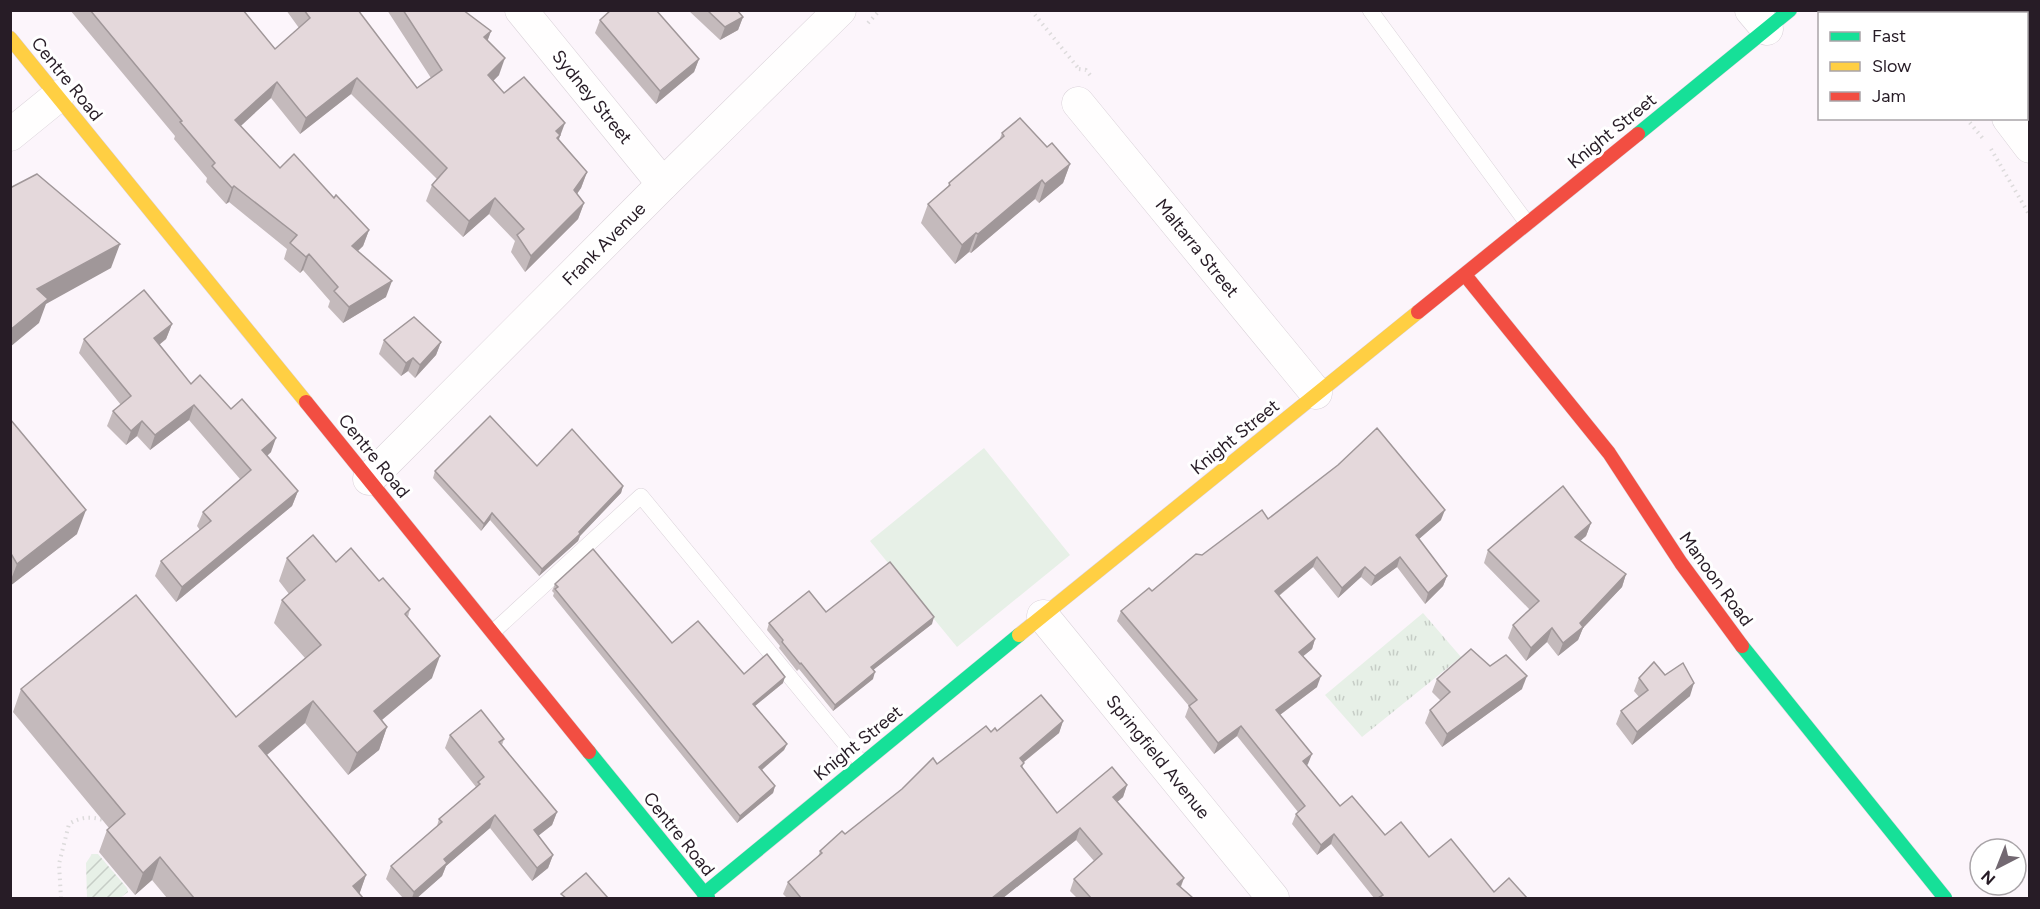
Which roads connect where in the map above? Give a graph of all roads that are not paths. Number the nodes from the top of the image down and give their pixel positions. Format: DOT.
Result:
graph roads {
  1 [pos="521,10"];
  2 [pos="840,10"];
  3 [pos="1370,10"];
  4 [pos="1769,17"];
  5 [pos="10,38"];
  6 [pos="58,96"];
  7 [pos="1078,103"];
  8 [pos="2010,120"];
  9 [pos="10,135"];
  10 [pos="2030,147"];
  11 [pos="663,184"];
  12 [pos="1527,223"];
  13 [pos="1465,275"];
  14 [pos="1316,393"];
  15 [pos="369,478"];
  16 [pos="1043,616"];
  17 [pos="493,632"];
  18 [pos="862,762"];
  19 [pos="706,896"];
  20 [pos="1273,898"];
  21 [pos="1945,898"];
  1 -- 11 [label="street, Sydney Street"];
  2 -- 11 [label="street, Frank Avenue"];
  3 -- 12 [label="lane"];
  4 -- 12 [label="street, Knight Street"];
  5 -- 6 [label="street, Centre Road"];
  6 -- 9 [label="street"];
  6 -- 15 [label="street, Centre Road"];
  7 -- 14 [label="street, Maltarra Street"];
  8 -- 10 [label="street"];
  11 -- 15 [label="street, Frank Avenue"];
  12 -- 13 [label="street, Knight Street"];
  13 -- 14 [label="street, Knight Street"];
  13 -- 21 [label="street, Manoon Road"];
  14 -- 16 [label="street, Knight Street"];
  15 -- 17 [label="street, Centre Road"];
  16 -- 18 [label="street, Knight Street"];
  16 -- 20 [label="street, Springfield Avenue"];
  17 -- 18 [label="lane"];
  17 -- 19 [label="street, Centre Road"];
  18 -- 19 [label="street, Knight Street"];
}
